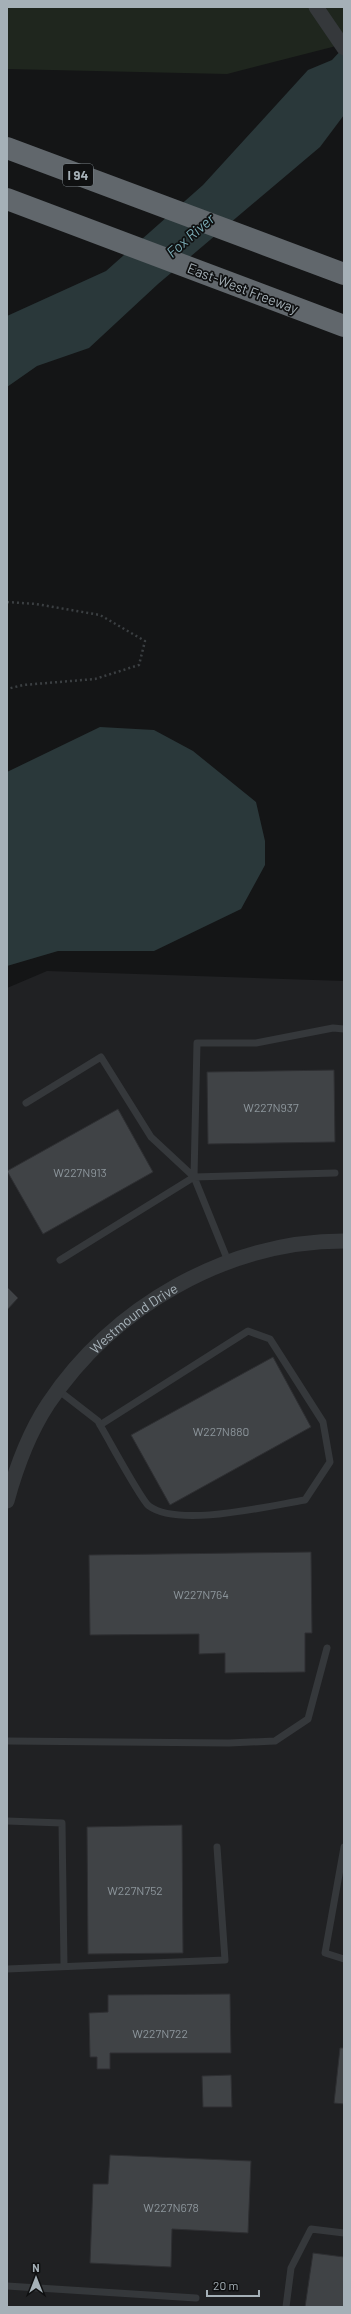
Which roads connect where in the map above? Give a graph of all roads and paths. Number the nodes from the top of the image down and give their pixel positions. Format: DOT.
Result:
graph roads {
  1 [pos="316,7"];
  2 [pos="343,47"];
  3 [pos="7,148"];
  4 [pos="7,199"];
  5 [pos="344,274"];
  6 [pos="344,326"];
  7 [pos="7,602"];
  8 [pos="7,689"];
  9 [pos="344,1029"];
  10 [pos="26,1103"];
  11 [pos="335,1173"];
  12 [pos="194,1177"];
  13 [pos="344,1241"];
  14 [pos="60,1260"];
  15 [pos="228,1261"];
  16 [pos="58,1390"];
  17 [pos="100,1425"];
  18 [pos="7,1501"];
  19 [pos="327,1648"];
  20 [pos="7,1741"];
  21 [pos="7,1821"];
  22 [pos="217,1847"];
  23 [pos="344,1847"];
  24 [pos="344,1958"];
  25 [pos="64,1966"];
  26 [pos="7,1969"];
  27 [pos="344,2233"];
  28 [pos="7,2286"];
  29 [pos="196,2298"];
  30 [pos="286,2307"];
  1 -- 2 [label="street"];
  3 -- 5 [label="highway, I 94"];
  4 -- 6 [label="highway, East-West Freeway"];
  7 -- 8 [label="path"];
  9 -- 12 [label="lane"];
  10 -- 12 [label="lane"];
  11 -- 12 [label="lane"];
  12 -- 14 [label="lane"];
  12 -- 15 [label="lane"];
  13 -- 15 [label="street, Westmound Drive"];
  15 -- 16 [label="street, Westmound Drive"];
  16 -- 17 [label="lane"];
  16 -- 18 [label="street, Westmound Drive"];
  17 -- 17 [label="lane"];
  19 -- 20 [label="lane"];
  21 -- 25 [label="lane"];
  22 -- 25 [label="lane"];
  23 -- 24 [label="lane"];
  25 -- 26 [label="lane"];
  27 -- 30 [label="lane"];
  28 -- 29 [label="lane"];
}
